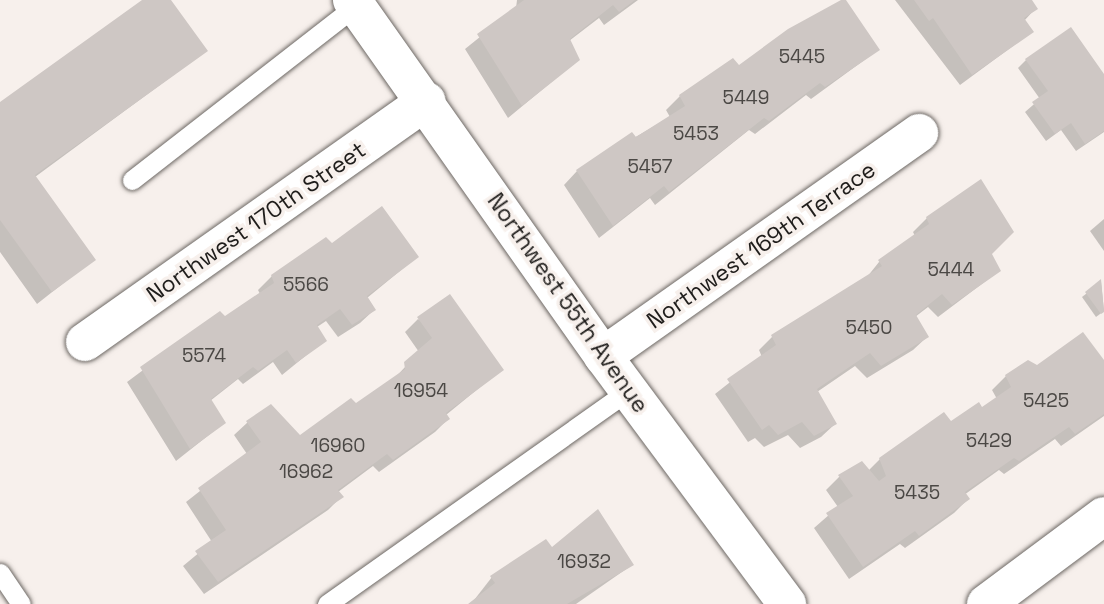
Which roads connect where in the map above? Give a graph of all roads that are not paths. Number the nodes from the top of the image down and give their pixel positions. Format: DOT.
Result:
graph roads {
  1 [pos="358,2"];
  2 [pos="427,102"];
  3 [pos="919,133"];
  4 [pos="132,180"];
  5 [pos="85,342"];
  6 [pos="603,356"];
  7 [pos="628,391"];
  8 [pos="1104,516"];
  9 [pos="0,573"];
  10 [pos="21,604"];
  11 [pos="327,604"];
  12 [pos="787,604"];
  13 [pos="986,604"];
  1 -- 2 [label="street, Northwest 55th Avenue"];
  1 -- 4 [label="lane"];
  2 -- 5 [label="street, Northwest 170th Street"];
  2 -- 6 [label="street, Northwest 55th Avenue"];
  3 -- 6 [label="street, Northwest 169th Terrace"];
  6 -- 7 [label="street, Northwest 55th Avenue"];
  7 -- 11 [label="lane"];
  7 -- 12 [label="street, Northwest 55th Avenue"];
  8 -- 13 [label="street"];
  9 -- 10 [label="lane"];
}
